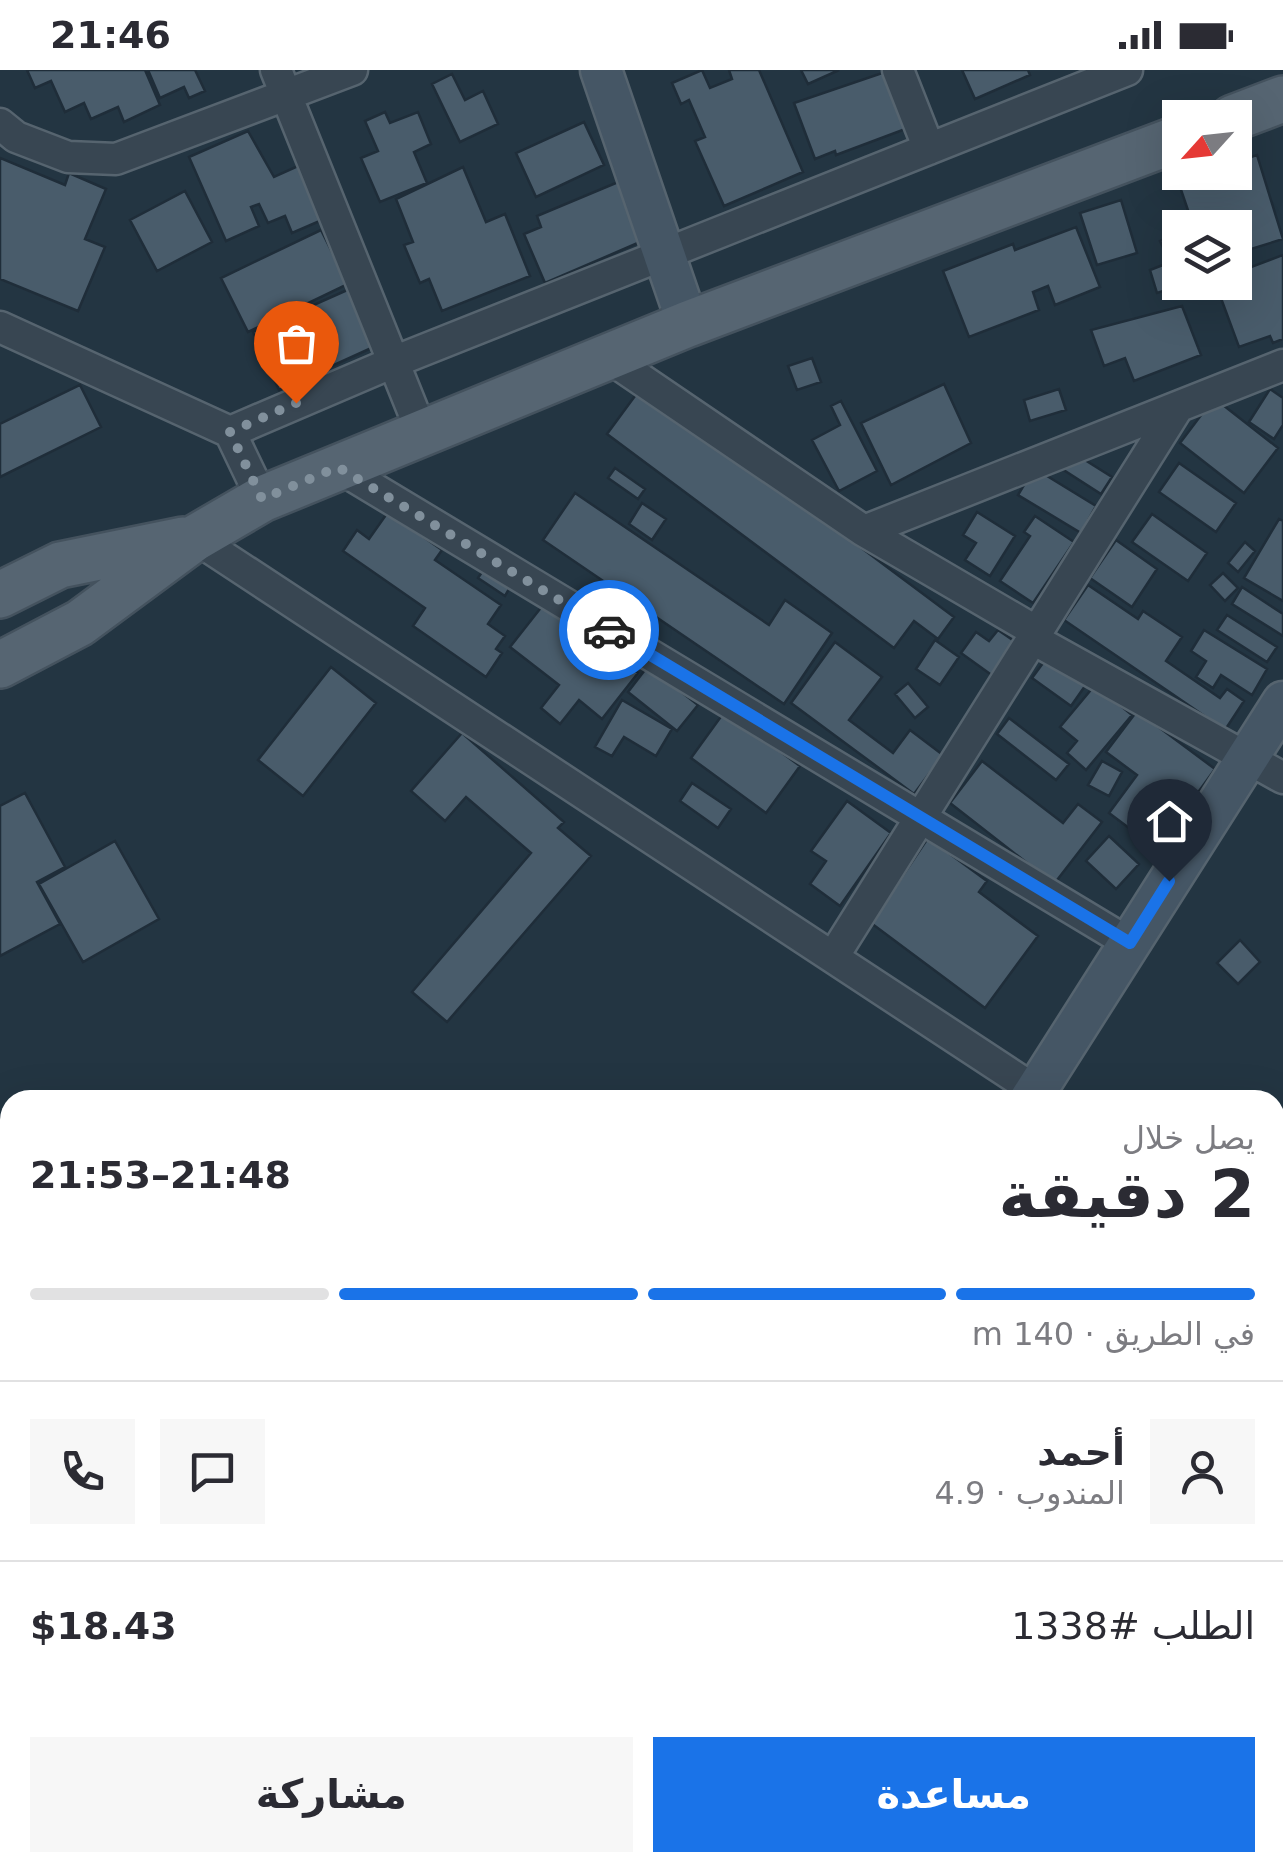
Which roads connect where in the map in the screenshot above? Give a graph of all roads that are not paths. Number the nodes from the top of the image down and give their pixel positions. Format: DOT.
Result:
graph roads {
  1 [pos="352,70"];
  2 [pos="601,70"];
  3 [pos="898,70"];
  4 [pos="1127,70"];
  5 [pos="281,82"];
  6 [pos="1283,98"];
  7 [pos="1252,110"];
  8 [pos="0,124"];
  9 [pos="1162,145"];
  10 [pos="929,149"];
  11 [pos="664,254"];
  12 [pos="688,324"];
  13 [pos="0,327"];
  14 [pos="608,357"];
  15 [pos="396,361"];
  16 [pos="1283,365"];
  17 [pos="1178,407"];
  18 [pos="230,432"];
  19 [pos="422,433"];
  20 [pos="338,467"];
  21 [pos="262,499"];
  22 [pos="864,531"];
  23 [pos="195,538"];
  24 [pos="0,595"];
  25 [pos="1035,636"];
  26 [pos="0,665"];
  27 [pos="1283,702"];
  28 [pos="1248,758"];
  29 [pos="1283,778"];
  30 [pos="921,816"];
  31 [pos="1130,943"];
  32 [pos="833,957"];
  33 [pos="1026,1090"];
  34 [pos="1036,1090"];
  1 -- 5 [label="street"];
  2 -- 11 [label="main road"];
  3 -- 10 [label="street"];
  4 -- 10 [label="street"];
  5 -- 8 [label="street"];
  5 -- 15 [label="street"];
  6 -- 7 [label="main road"];
  9 -- 12 [label="main road"];
  10 -- 11 [label="street"];
  11 -- 12 [label="main road"];
  11 -- 15 [label="street"];
  12 -- 14 [label="main road"];
  13 -- 18 [label="street"];
  14 -- 19 [label="main road"];
  14 -- 22 [label="street"];
  15 -- 18 [label="street"];
  15 -- 19 [label="street"];
  16 -- 17 [label="street"];
  17 -- 22 [label="street"];
  17 -- 25 [label="street"];
  18 -- 21 [label="street"];
  19 -- 20 [label="main road"];
  20 -- 21 [label="main road"];
  20 -- 30 [label="street"];
  21 -- 23 [label="main road"];
  22 -- 25 [label="street"];
  23 -- 24 [label="main road"];
  23 -- 26 [label="main road"];
  23 -- 32 [label="street"];
  25 -- 28 [label="street"];
  25 -- 30 [label="street"];
  27 -- 28 [label="main road"];
  28 -- 29 [label="street"];
  28 -- 31 [label="main road"];
  30 -- 31 [label="street"];
  30 -- 32 [label="street"];
  31 -- 34 [label="main road"];
  32 -- 33 [label="street"];
}
